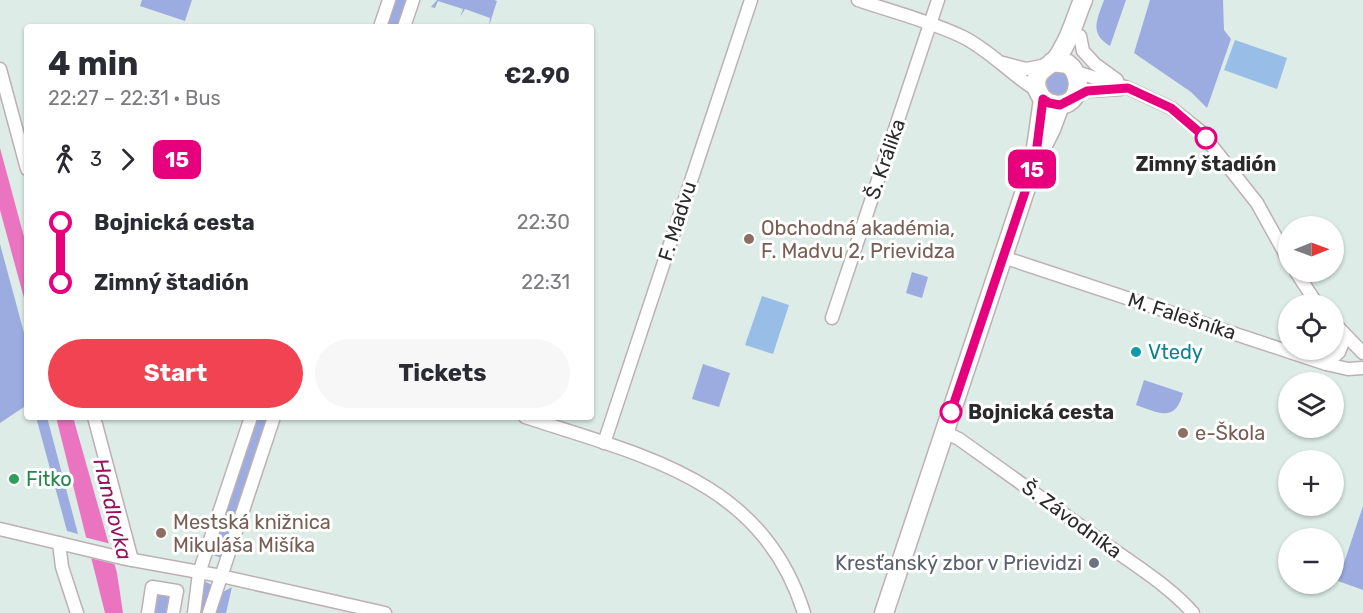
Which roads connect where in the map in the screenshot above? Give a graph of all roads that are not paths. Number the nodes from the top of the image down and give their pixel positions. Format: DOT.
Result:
graph roads {
  1 [pos="389,0"];
  2 [pos="413,0"];
  3 [pos="751,0"];
  4 [pos="858,0"];
  5 [pos="938,0"];
  6 [pos="1083,0"];
  7 [pos="1088,0"];
  8 [pos="381,24"];
  9 [pos="405,24"];
  10 [pos="930,24"];
  11 [pos="1080,36"];
  12 [pos="1002,63"];
  13 [pos="1050,64"];
  14 [pos="0,69"];
  15 [pos="1074,70"];
  16 [pos="1128,88"];
  17 [pos="1054,98"];
  18 [pos="24,158"];
  19 [pos="1278,241"];
  20 [pos="1003,257"];
  21 [pos="832,318"];
  22 [pos="1344,341"];
  23 [pos="1278,343"];
  24 [pos="1363,353"];
  25 [pos="1321,360"];
  26 [pos="1330,360"];
  27 [pos="1326,364"];
  28 [pos="1363,368"];
  29 [pos="95,420"];
  30 [pos="250,420"];
  31 [pos="273,420"];
  32 [pos="534,420"];
  33 [pos="944,432"];
  34 [pos="604,443"];
  35 [pos="0,529"];
  36 [pos="59,543"];
  37 [pos="127,559"];
  38 [pos="199,573"];
  39 [pos="221,576"];
  40 [pos="77,613"];
  41 [pos="148,613"];
  42 [pos="173,613"];
  43 [pos="194,613"];
  44 [pos="209,613"];
  45 [pos="385,613"];
  46 [pos="804,613"];
  47 [pos="884,613"];
  48 [pos="1194,613"];
  1 -- 8 [label="street"];
  2 -- 9 [label="street"];
  3 -- 34 [label="street, F. Madvu"];
  4 -- 10 [label="street"];
  5 -- 10 [label="street, Š. Králika"];
  6 -- 13 [label="street"];
  7 -- 11 [label="street"];
  10 -- 12 [label="street"];
  10 -- 21 [label="street, Š. Králika"];
  11 -- 15 [label="street"];
  11 -- 16 [label="street"];
  12 -- 13 [label="street"];
  12 -- 17 [label="street"];
  13 -- 15 [label="street"];
  13 -- 17 [label="street"];
  14 -- 18 [label="street"];
  15 -- 16 [label="street"];
  15 -- 17 [label="street"];
  16 -- 17 [label="street"];
  16 -- 19 [label="street"];
  17 -- 20 [label="street"];
  20 -- 23 [label="street, M. Falešníka"];
  20 -- 33 [label="street"];
  22 -- 24 [label="street"];
  25 -- 27 [label="street, M. Falešníka"];
  26 -- 27 [label="street"];
  27 -- 28 [label="street, M. Falešníka"];
  29 -- 37 [label="street"];
  30 -- 38 [label="street"];
  31 -- 39 [label="street"];
  32 -- 34 [label="street"];
  33 -- 47 [label="street"];
  33 -- 48 [label="street, Š. Závodníka"];
  34 -- 46 [label="street"];
  35 -- 36 [label="street"];
  36 -- 37 [label="street"];
  36 -- 40 [label="street"];
  37 -- 38 [label="street"];
  38 -- 39 [label="street"];
  38 -- 43 [label="street"];
  39 -- 44 [label="street"];
  39 -- 45 [label="street"];
  41 -- 42 [label="street"];
}
